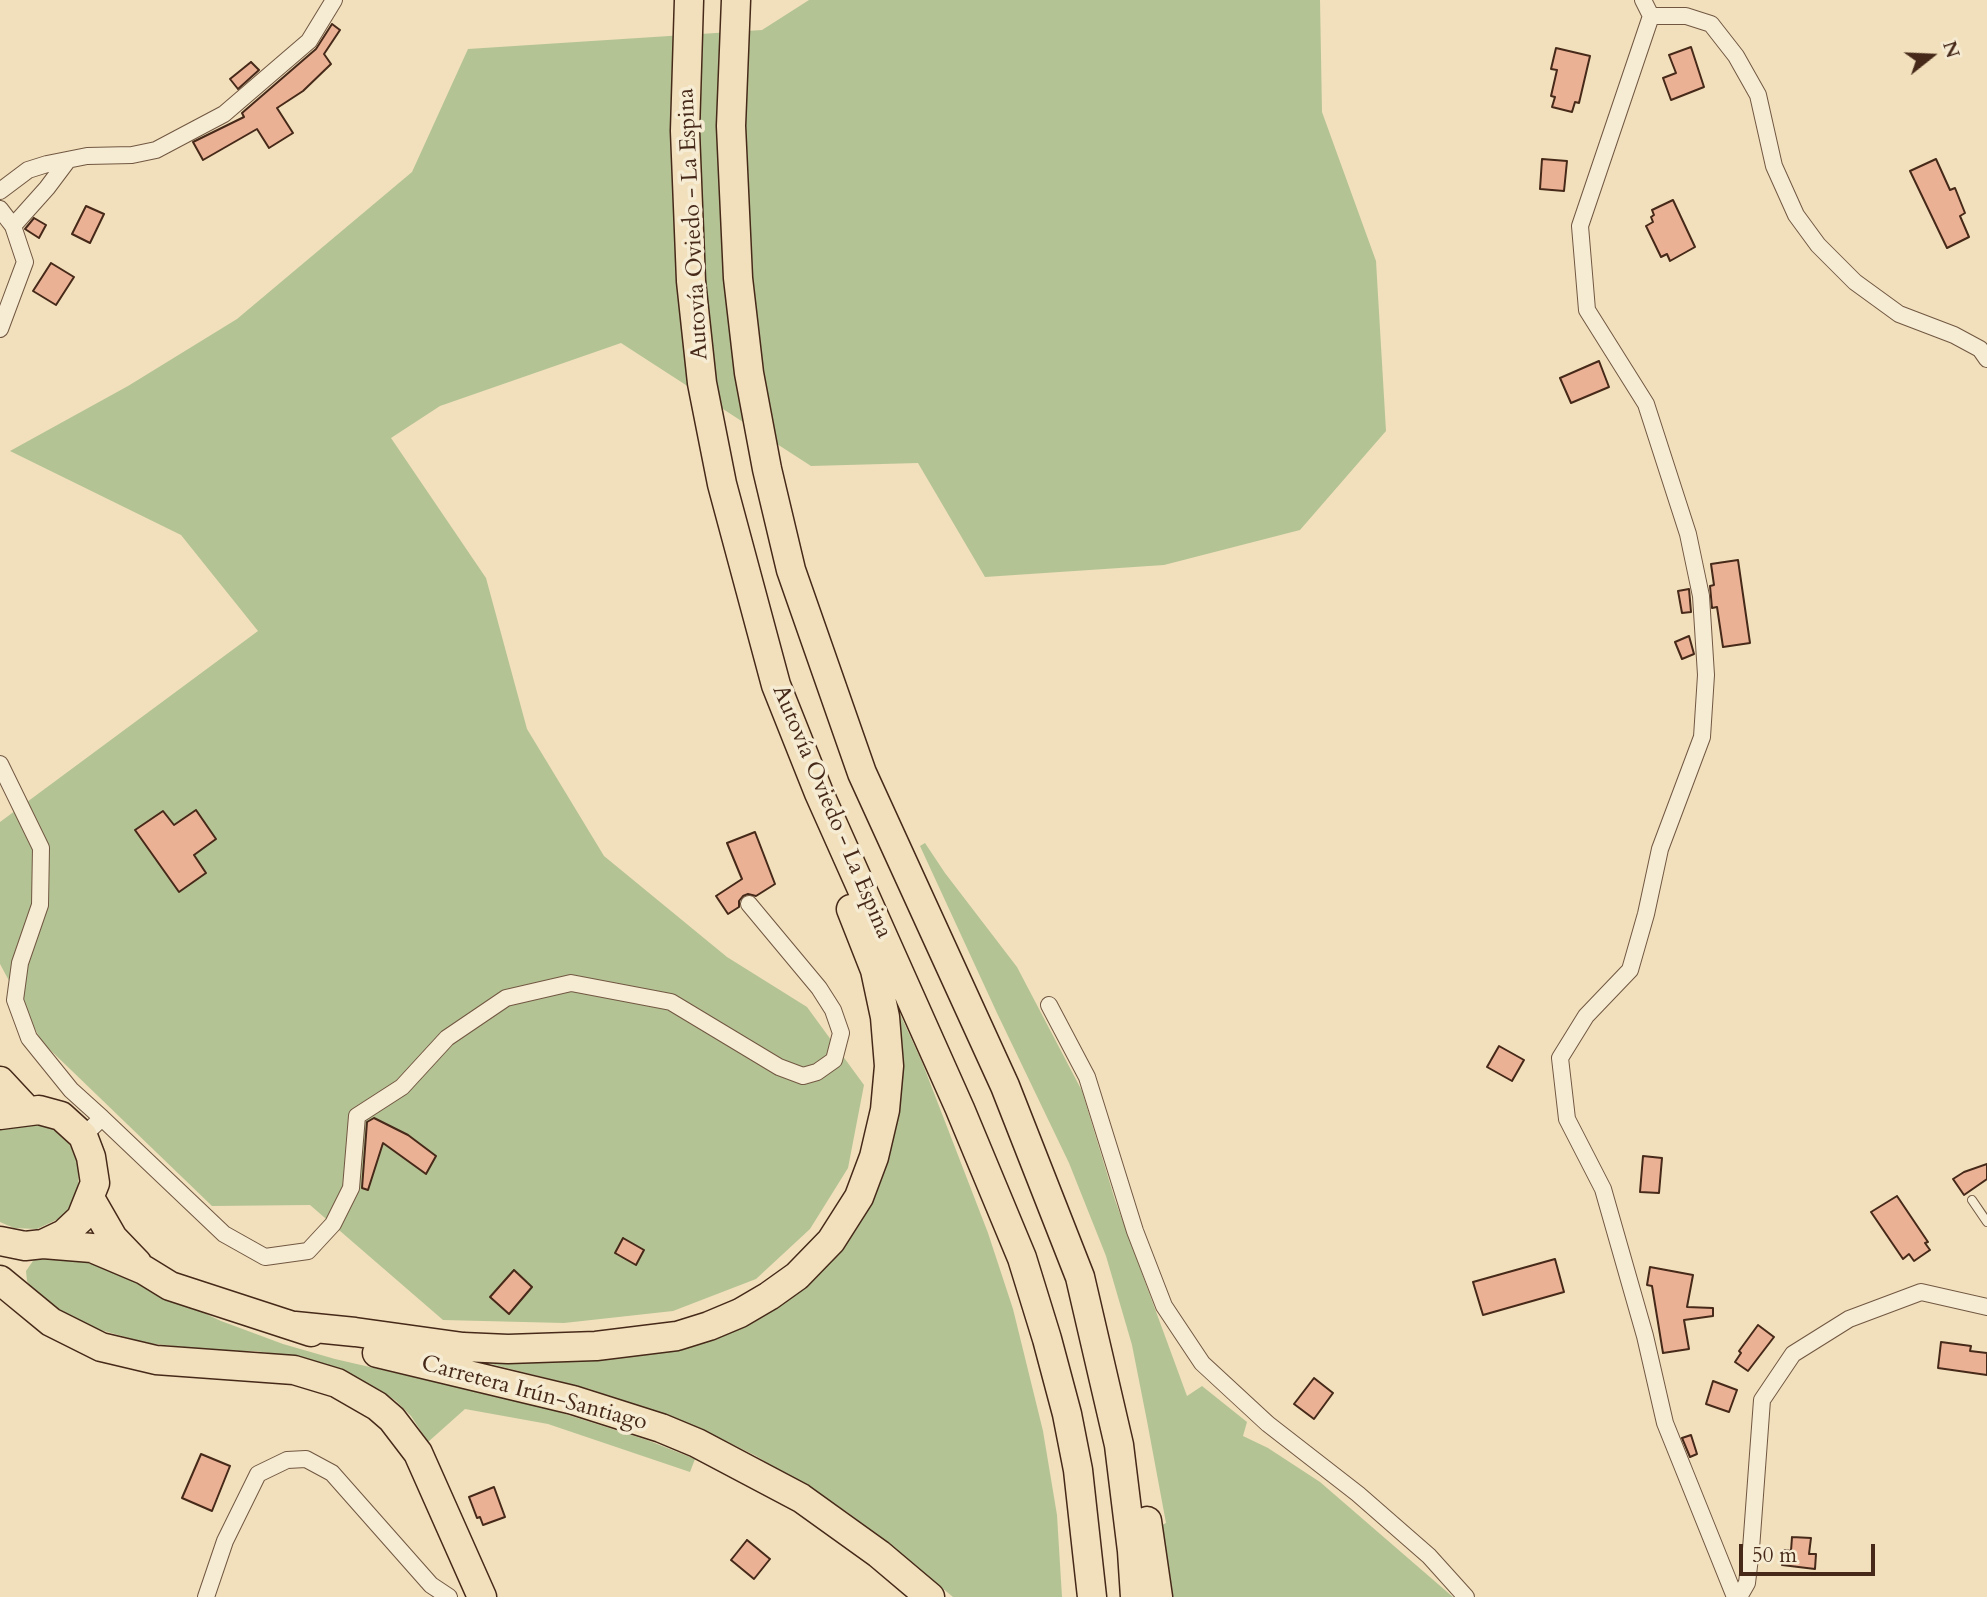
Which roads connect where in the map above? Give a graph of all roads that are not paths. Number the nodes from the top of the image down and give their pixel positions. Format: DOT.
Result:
graph roads {
  1 [pos="334,0"];
  2 [pos="689,0"];
  3 [pos="736,0"];
  4 [pos="1643,0"];
  5 [pos="1651,16"];
  6 [pos="68,160"];
  7 [pos="0,191"];
  8 [pos="0,209"];
  9 [pos="13,226"];
  10 [pos="0,329"];
  11 [pos="1987,359"];
  12 [pos="776,685"];
  13 [pos="0,764"];
  14 [pos="749,904"];
  15 [pos="1048,1005"];
  16 [pos="0,1082"];
  17 [pos="1004,1086"];
  18 [pos="27,1110"];
  19 [pos="0,1115"];
  20 [pos="92,1127"];
  21 [pos="90,1198"];
  22 [pos="1972,1200"];
  23 [pos="1987,1222"];
  24 [pos="23,1244"];
  25 [pos="144,1270"];
  26 [pos="10,1289"];
  27 [pos="1987,1307"];
  28 [pos="295,1326"];
  29 [pos="206,1597"];
  30 [pos="449,1597"];
  31 [pos="482,1597"];
  32 [pos="930,1597"];
  33 [pos="1093,1597"];
  34 [pos="1135,1597"];
  35 [pos="1158,1597"];
  36 [pos="1466,1597"];
  37 [pos="1737,1597"];
  1 -- 6 [label="street"];
  2 -- 12 [label="highway, Autovía Oviedo - La Espina"];
  3 -- 17 [label="highway, Autovía Oviedo - La Espina"];
  4 -- 5 [label="street"];
  5 -- 11 [label="street"];
  5 -- 37 [label="street"];
  6 -- 7 [label="street"];
  6 -- 9 [label="street"];
  8 -- 9 [label="street"];
  9 -- 10 [label="street"];
  12 -- 28 [label="highway"];
  12 -- 33 [label="highway, Autovía Oviedo - La Espina"];
  13 -- 20 [label="street"];
  14 -- 20 [label="street"];
  15 -- 36 [label="street"];
  16 -- 18 [label="highway"];
  17 -- 34 [label="highway, Autovía Oviedo - La Espina"];
  17 -- 35 [label="highway"];
  18 -- 19 [label="highway"];
  18 -- 20 [label="highway"];
  20 -- 21 [label="highway"];
  21 -- 24 [label="highway"];
  21 -- 25 [label="highway, Carretera Irún-Santiago"];
  22 -- 23 [label="lane"];
  24 -- 25 [label="highway, Carretera Irún-Santiago"];
  24 -- 26 [label="highway"];
  25 -- 28 [label="highway, Carretera Irún-Santiago"];
  26 -- 31 [label="highway"];
  27 -- 37 [label="street"];
  28 -- 32 [label="highway, Carretera Irún-Santiago"];
  29 -- 30 [label="street"];
}
